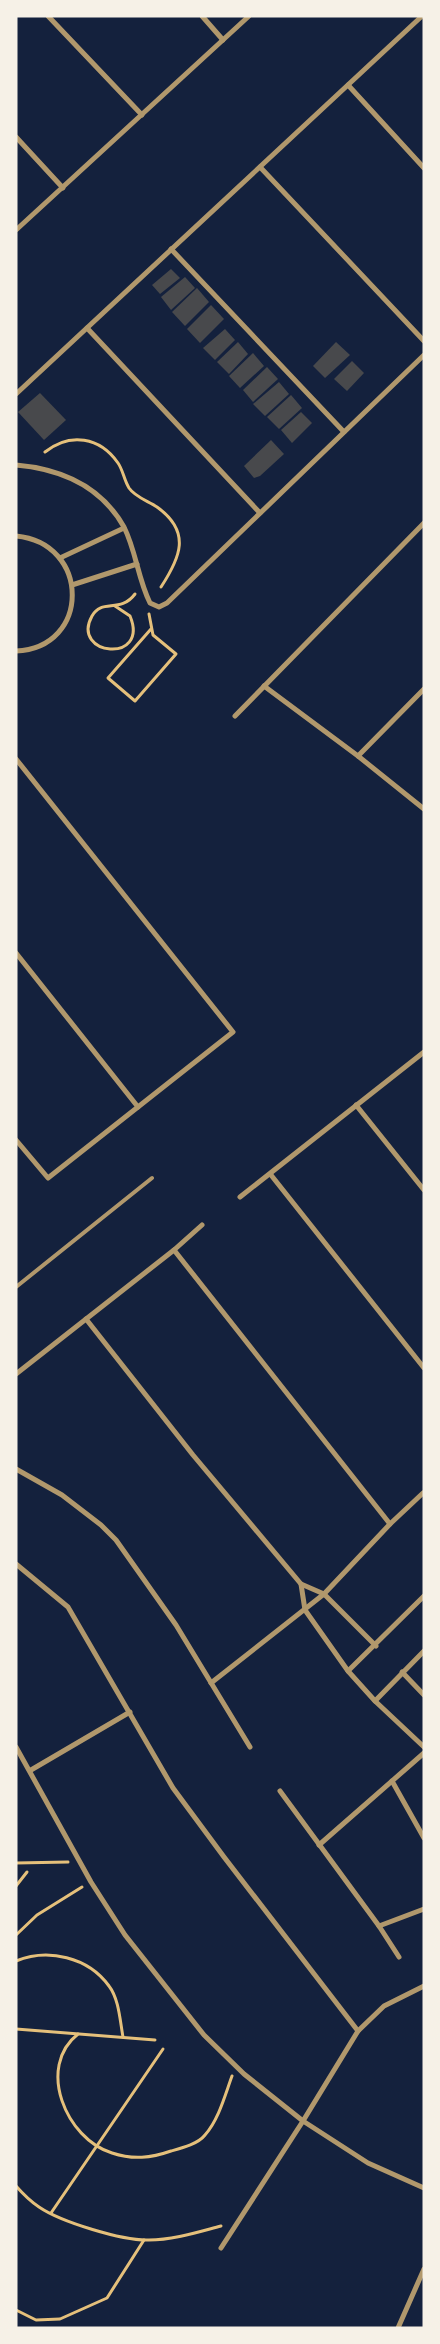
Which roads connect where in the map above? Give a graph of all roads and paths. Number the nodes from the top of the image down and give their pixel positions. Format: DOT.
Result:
graph roads {
  1 [pos="48,16"];
  2 [pos="202,16"];
  3 [pos="248,16"];
  4 [pos="422,16"];
  5 [pos="223,40"];
  6 [pos="348,85"];
  7 [pos="142,115"];
  8 [pos="16,136"];
  9 [pos="260,167"];
  10 [pos="424,168"];
  11 [pos="63,188"];
  12 [pos="16,230"];
  13 [pos="171,249"];
  14 [pos="87,328"];
  15 [pos="424,341"];
  16 [pos="424,354"];
  17 [pos="16,394"];
  18 [pos="344,432"];
  19 [pos="45,452"];
  20 [pos="16,465"];
  21 [pos="260,513"];
  22 [pos="424,523"];
  23 [pos="124,528"];
  24 [pos="16,536"];
  25 [pos="60,558"];
  26 [pos="137,564"];
  27 [pos="72,585"];
  28 [pos="161,587"];
  29 [pos="135,594"];
  30 [pos="115,606"];
  31 [pos="150,611"];
  32 [pos="151,629"];
  33 [pos="16,651"];
  34 [pos="264,686"];
  35 [pos="424,689"];
  36 [pos="236,716"];
  37 [pos="358,756"];
  38 [pos="16,759"];
  39 [pos="18,766"];
  40 [pos="424,809"];
  41 [pos="16,953"];
  42 [pos="424,1052"];
  43 [pos="356,1105"];
  44 [pos="138,1107"];
  45 [pos="16,1140"];
  46 [pos="270,1175"];
  47 [pos="152,1178"];
  48 [pos="424,1190"];
  49 [pos="240,1197"];
  50 [pos="202,1225"];
  51 [pos="174,1250"];
  52 [pos="16,1287"];
  53 [pos="86,1319"];
  54 [pos="424,1368"];
  55 [pos="16,1374"];
  56 [pos="16,1469"];
  57 [pos="423,1493"];
  58 [pos="390,1524"];
  59 [pos="16,1564"];
  60 [pos="301,1584"];
  61 [pos="324,1594"];
  62 [pos="424,1596"];
  63 [pos="305,1610"];
  64 [pos="376,1646"];
  65 [pos="424,1651"];
  66 [pos="348,1671"];
  67 [pos="402,1672"];
  68 [pos="211,1683"];
  69 [pos="424,1695"];
  70 [pos="375,1701"];
  71 [pos="130,1712"];
  72 [pos="16,1747"];
  73 [pos="424,1747"];
  74 [pos="250,1748"];
  75 [pos="424,1753"];
  76 [pos="31,1770"];
  77 [pos="392,1781"];
  78 [pos="280,1791"];
  79 [pos="424,1838"];
  80 [pos="319,1845"];
  81 [pos="80,1862"];
  82 [pos="16,1863"];
  83 [pos="27,1872"];
  84 [pos="91,1882"];
  85 [pos="16,1886"];
  86 [pos="424,1909"];
  87 [pos="379,1926"];
  88 [pos="16,1935"];
  89 [pos="399,1957"];
  90 [pos="16,1962"];
  91 [pos="424,1986"];
  92 [pos="16,2029"];
  93 [pos="358,2031"];
  94 [pos="78,2034"];
  95 [pos="123,2037"];
  96 [pos="156,2040"];
  97 [pos="163,2049"];
  98 [pos="236,2066"];
  99 [pos="304,2121"];
  100 [pos="97,2145"];
  101 [pos="16,2186"];
  102 [pos="424,2188"];
  103 [pos="51,2213"];
  104 [pos="239,2221"];
  105 [pos="144,2240"];
  106 [pos="221,2248"];
  107 [pos="424,2269"];
  108 [pos="16,2310"];
  109 [pos="398,2328"];
  1 -- 7 [label="street"];
  2 -- 5 [label="street"];
  3 -- 5 [label="street"];
  4 -- 6 [label="street"];
  5 -- 7 [label="street"];
  6 -- 9 [label="street"];
  6 -- 10 [label="street"];
  7 -- 11 [label="street"];
  8 -- 11 [label="street"];
  9 -- 13 [label="street"];
  9 -- 15 [label="street"];
  11 -- 12 [label="street"];
  13 -- 14 [label="street"];
  13 -- 18 [label="street"];
  14 -- 17 [label="street"];
  14 -- 21 [label="street"];
  16 -- 18 [label="street"];
  18 -- 21 [label="street"];
  19 -- 28 [label="path"];
  20 -- 23 [label="street"];
  21 -- 26 [label="street"];
  22 -- 34 [label="street"];
  23 -- 25 [label="street"];
  23 -- 26 [label="street"];
  24 -- 25 [label="street"];
  25 -- 27 [label="street"];
  26 -- 27 [label="street"];
  27 -- 33 [label="street"];
  29 -- 30 [label="path"];
  30 -- 30 [label="path"];
  31 -- 32 [label="path"];
  32 -- 32 [label="path"];
  34 -- 36 [label="street"];
  34 -- 37 [label="street"];
  35 -- 37 [label="street"];
  37 -- 40 [label="street"];
  38 -- 39 [label="street"];
  39 -- 44 [label="street"];
  41 -- 44 [label="street"];
  42 -- 43 [label="street"];
  43 -- 46 [label="street"];
  43 -- 48 [label="street"];
  44 -- 45 [label="street"];
  46 -- 49 [label="street"];
  46 -- 54 [label="street"];
  47 -- 52 [label="lane"];
  50 -- 51 [label="street"];
  51 -- 53 [label="street"];
  51 -- 58 [label="street"];
  53 -- 55 [label="street"];
  53 -- 60 [label="street"];
  56 -- 68 [label="street"];
  57 -- 58 [label="street"];
  58 -- 61 [label="street"];
  59 -- 71 [label="street"];
  60 -- 61 [label="street"];
  60 -- 63 [label="street"];
  61 -- 63 [label="street"];
  61 -- 64 [label="street"];
  62 -- 64 [label="street"];
  63 -- 66 [label="street"];
  63 -- 68 [label="street"];
  64 -- 66 [label="street"];
  65 -- 67 [label="street"];
  66 -- 70 [label="street"];
  67 -- 69 [label="street"];
  67 -- 70 [label="street"];
  68 -- 74 [label="street"];
  70 -- 73 [label="street"];
  71 -- 76 [label="street"];
  71 -- 93 [label="street"];
  72 -- 76 [label="street"];
  75 -- 77 [label="street"];
  76 -- 81 [label="street"];
  77 -- 79 [label="street"];
  77 -- 80 [label="street"];
  78 -- 80 [label="street"];
  80 -- 87 [label="street"];
  81 -- 82 [label="path"];
  81 -- 84 [label="street"];
  83 -- 85 [label="path"];
  84 -- 88 [label="path"];
  84 -- 98 [label="street"];
  86 -- 87 [label="street"];
  87 -- 89 [label="street"];
  90 -- 95 [label="path"];
  91 -- 93 [label="street"];
  92 -- 94 [label="path"];
  93 -- 99 [label="street"];
  94 -- 95 [label="path"];
  94 -- 100 [label="path"];
  95 -- 96 [label="path"];
  97 -- 100 [label="path"];
  98 -- 99 [label="street"];
  98 -- 100 [label="path"];
  99 -- 102 [label="street"];
  99 -- 104 [label="street"];
  100 -- 103 [label="path"];
  101 -- 103 [label="path"];
  103 -- 105 [label="path"];
  104 -- 105 [label="path"];
  104 -- 106 [label="street"];
  105 -- 108 [label="path"];
  107 -- 109 [label="street"];
}
